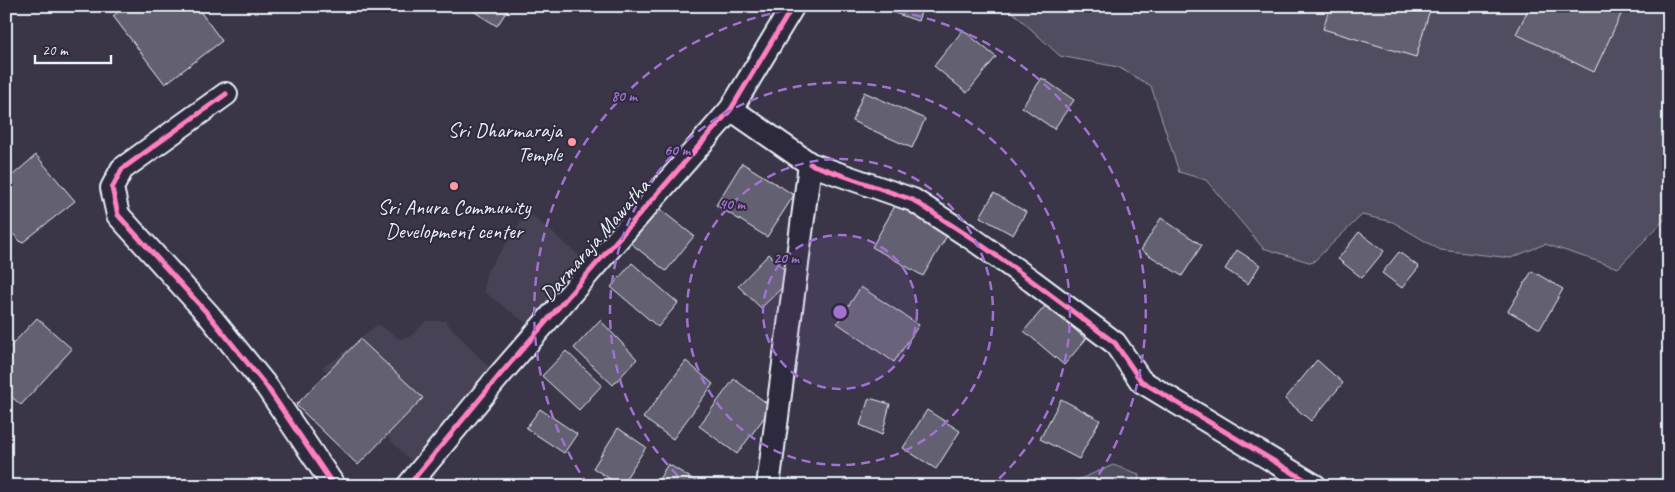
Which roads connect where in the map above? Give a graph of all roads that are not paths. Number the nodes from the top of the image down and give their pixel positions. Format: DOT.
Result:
graph roads {
  1 [pos="793,6"];
  2 [pos="226,94"];
  3 [pos="731,109"];
  4 [pos="810,164"];
  5 [pos="334,486"];
  6 [pos="408,486"];
  7 [pos="768,486"];
  8 [pos="1316,486"];
  1 -- 3 [label="street, Darmaraja Mawatha"];
  2 -- 5 [label="street"];
  3 -- 4 [label="street"];
  3 -- 6 [label="street, Darmaraja Mawatha"];
  4 -- 7 [label="street"];
  4 -- 8 [label="street"];
}
